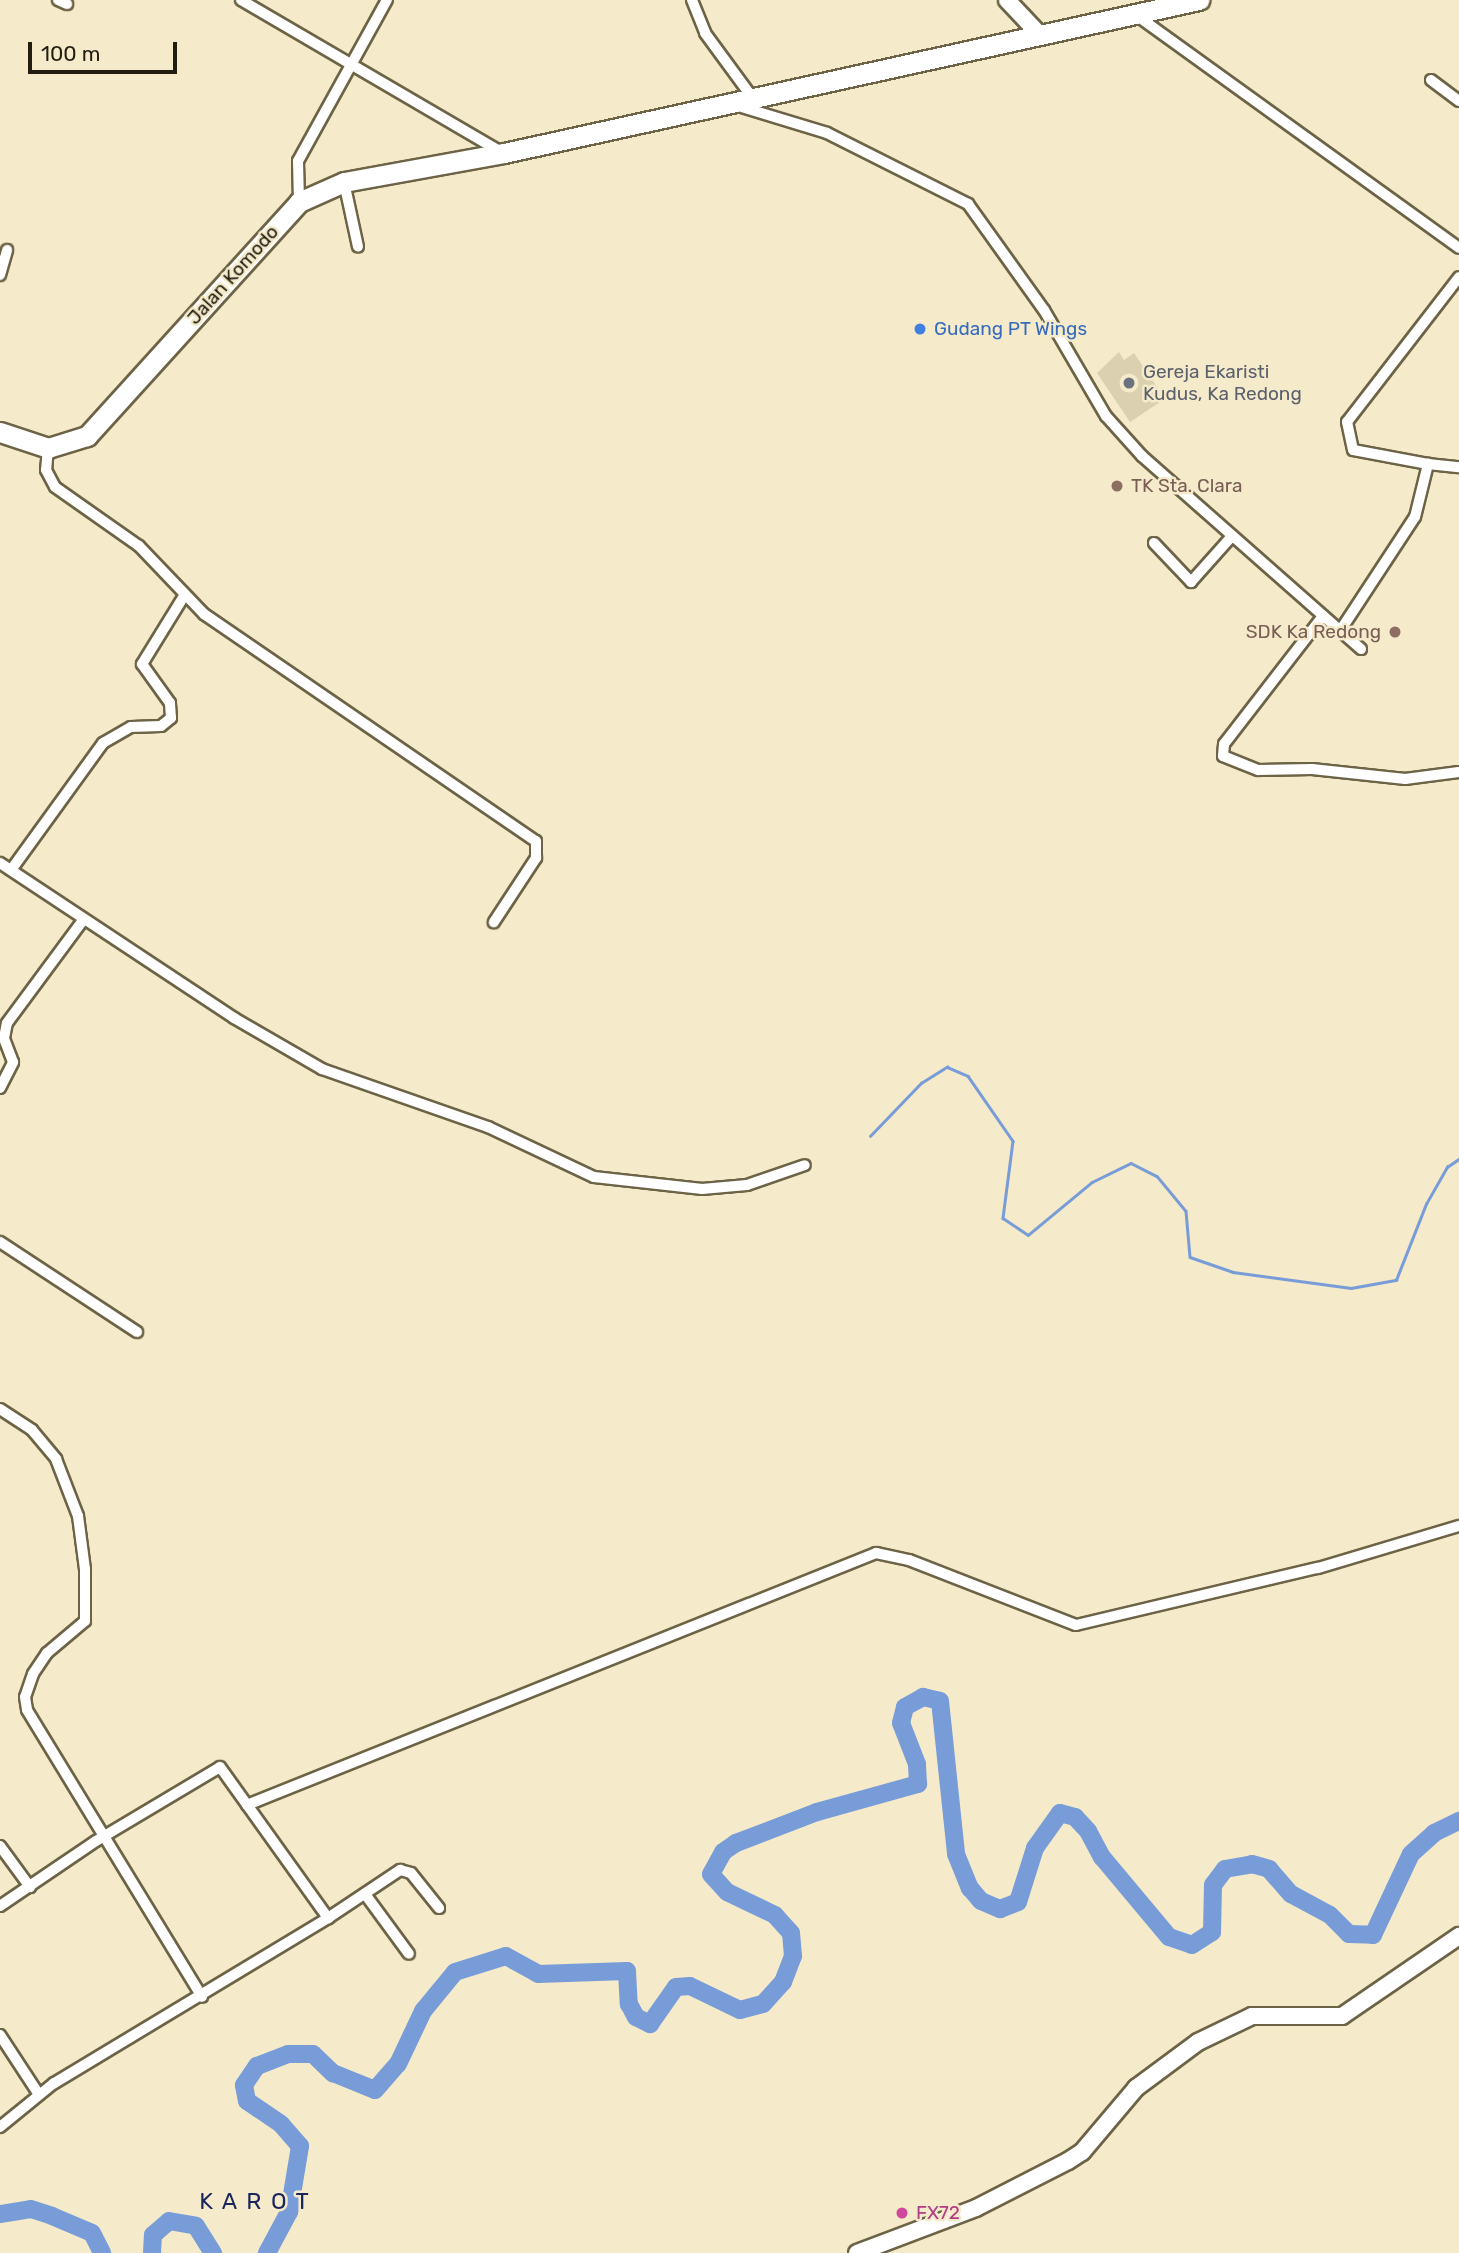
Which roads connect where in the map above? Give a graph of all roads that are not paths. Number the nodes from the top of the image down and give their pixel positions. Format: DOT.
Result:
graph roads {
  1 [pos="240,0"];
  2 [pos="387,0"];
  3 [pos="692,0"];
  4 [pos="1007,0"];
  5 [pos="1199,0"];
  6 [pos="1134,13"];
  7 [pos="1040,35"];
  8 [pos="352,62"];
  9 [pos="1431,80"];
  10 [pos="752,97"];
  11 [pos="1459,102"];
  12 [pos="729,103"];
  13 [pos="504,153"];
  14 [pos="344,182"];
  15 [pos="299,202"];
  16 [pos="358,247"];
  17 [pos="1459,248"];
  18 [pos="8,250"];
  19 [pos="0,275"];
  20 [pos="1459,277"];
  21 [pos="0,432"];
  22 [pos="48,448"];
  23 [pos="1427,467"];
  24 [pos="1459,467"];
  25 [pos="1232,536"];
  26 [pos="1154,543"];
  27 [pos="184,596"];
  28 [pos="1323,616"];
  29 [pos="1340,631"];
  30 [pos="1361,649"];
  31 [pos="1459,772"];
  32 [pos="0,863"];
  33 [pos="11,870"];
  34 [pos="83,919"];
  35 [pos="494,922"];
  36 [pos="0,1088"];
  37 [pos="805,1165"];
  38 [pos="0,1241"];
  39 [pos="137,1332"];
  40 [pos="0,1409"];
  41 [pos="1459,1526"];
  42 [pos="247,1805"];
  43 [pos="102,1837"];
  44 [pos="0,1846"];
  45 [pos="30,1886"];
  46 [pos="365,1894"];
  47 [pos="0,1906"];
  48 [pos="439,1908"];
  49 [pos="328,1917"];
  50 [pos="1459,1936"];
  51 [pos="409,1954"];
  52 [pos="202,1997"];
  53 [pos="0,2035"];
  54 [pos="38,2093"];
  55 [pos="0,2127"];
  56 [pos="857,2253"];
  1 -- 8 [label="street"];
  2 -- 8 [label="street"];
  3 -- 10 [label="street"];
  4 -- 7 [label="street"];
  5 -- 6 [label="highway, Jalan Komodo"];
  6 -- 7 [label="highway, Jalan Komodo"];
  6 -- 17 [label="street"];
  7 -- 10 [label="highway, Jalan Komodo"];
  8 -- 13 [label="street"];
  8 -- 15 [label="street"];
  9 -- 11 [label="street"];
  10 -- 12 [label="highway, Jalan Komodo"];
  12 -- 13 [label="highway, Jalan Komodo"];
  12 -- 25 [label="street"];
  13 -- 14 [label="highway, Jalan Komodo"];
  14 -- 15 [label="highway, Jalan Komodo"];
  14 -- 16 [label="street"];
  15 -- 22 [label="highway, Jalan Komodo"];
  18 -- 19 [label="street"];
  20 -- 23 [label="street"];
  21 -- 22 [label="highway"];
  22 -- 27 [label="street"];
  23 -- 24 [label="street"];
  23 -- 29 [label="street"];
  25 -- 26 [label="street"];
  25 -- 28 [label="street"];
  27 -- 33 [label="street"];
  27 -- 35 [label="street"];
  28 -- 29 [label="street"];
  28 -- 31 [label="street"];
  29 -- 30 [label="street"];
  32 -- 33 [label="street"];
  33 -- 34 [label="street"];
  34 -- 36 [label="street"];
  34 -- 37 [label="street"];
  38 -- 39 [label="street"];
  40 -- 43 [label="street"];
  41 -- 42 [label="street"];
  42 -- 43 [label="street"];
  42 -- 49 [label="street"];
  43 -- 45 [label="street"];
  43 -- 52 [label="street"];
  44 -- 45 [label="street"];
  45 -- 47 [label="street"];
  46 -- 48 [label="street"];
  46 -- 49 [label="street"];
  46 -- 51 [label="street"];
  49 -- 52 [label="street"];
  50 -- 56 [label="street"];
  52 -- 54 [label="street"];
  53 -- 54 [label="street"];
  54 -- 55 [label="street"];
}
